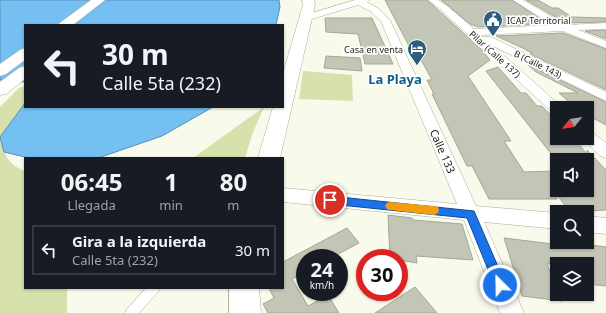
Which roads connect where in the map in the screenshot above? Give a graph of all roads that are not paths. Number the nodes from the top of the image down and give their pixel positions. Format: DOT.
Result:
graph roads {
  1 [pos="99,0"];
  2 [pos="308,0"];
  3 [pos="432,0"];
  4 [pos="517,0"];
  5 [pos="362,1"];
  6 [pos="111,4"];
  7 [pos="305,18"];
  8 [pos="65,24"];
  9 [pos="85,24"];
  10 [pos="606,26"];
  11 [pos="564,28"];
  12 [pos="471,32"];
  13 [pos="606,45"];
  14 [pos="24,54"];
  15 [pos="0,71"];
  16 [pos="24,72"];
  17 [pos="0,90"];
  18 [pos="606,97"];
  19 [pos="284,102"];
  20 [pos="550,103"];
  21 [pos="282,108"];
  22 [pos="594,141"];
  23 [pos="606,152"];
  24 [pos="269,157"];
  25 [pos="284,195"];
  26 [pos="470,214"];
  27 [pos="550,221"];
  28 [pos="594,225"];
  29 [pos="606,226"];
  30 [pos="153,289"];
  31 [pos="244,289"];
  32 [pos="132,313"];
  33 [pos="245,313"];
  34 [pos="512,313"];
  1 -- 8 [label="main road"];
  2 -- 7 [label="main road"];
  3 -- 12 [label="street, Pilar (Calle 137)"];
  4 -- 11 [label="street"];
  5 -- 7 [label="street"];
  5 -- 26 [label="street, Calle 133"];
  6 -- 9 [label="main road"];
  7 -- 19 [label="main road"];
  10 -- 11 [label="street"];
  11 -- 12 [label="street"];
  11 -- 13 [label="street"];
  12 -- 18 [label="street, B (Calle 143)"];
  12 -- 20 [label="street, Pilar (Calle 137)"];
  14 -- 15 [label="main road"];
  16 -- 17 [label="main road"];
  21 -- 24 [label="main road"];
  22 -- 23 [label="street"];
  25 -- 26 [label="street"];
  26 -- 27 [label="street"];
  26 -- 34 [label="street, Calle 133"];
  28 -- 29 [label="street"];
  30 -- 32 [label="lane"];
  31 -- 33 [label="main road"];
}
